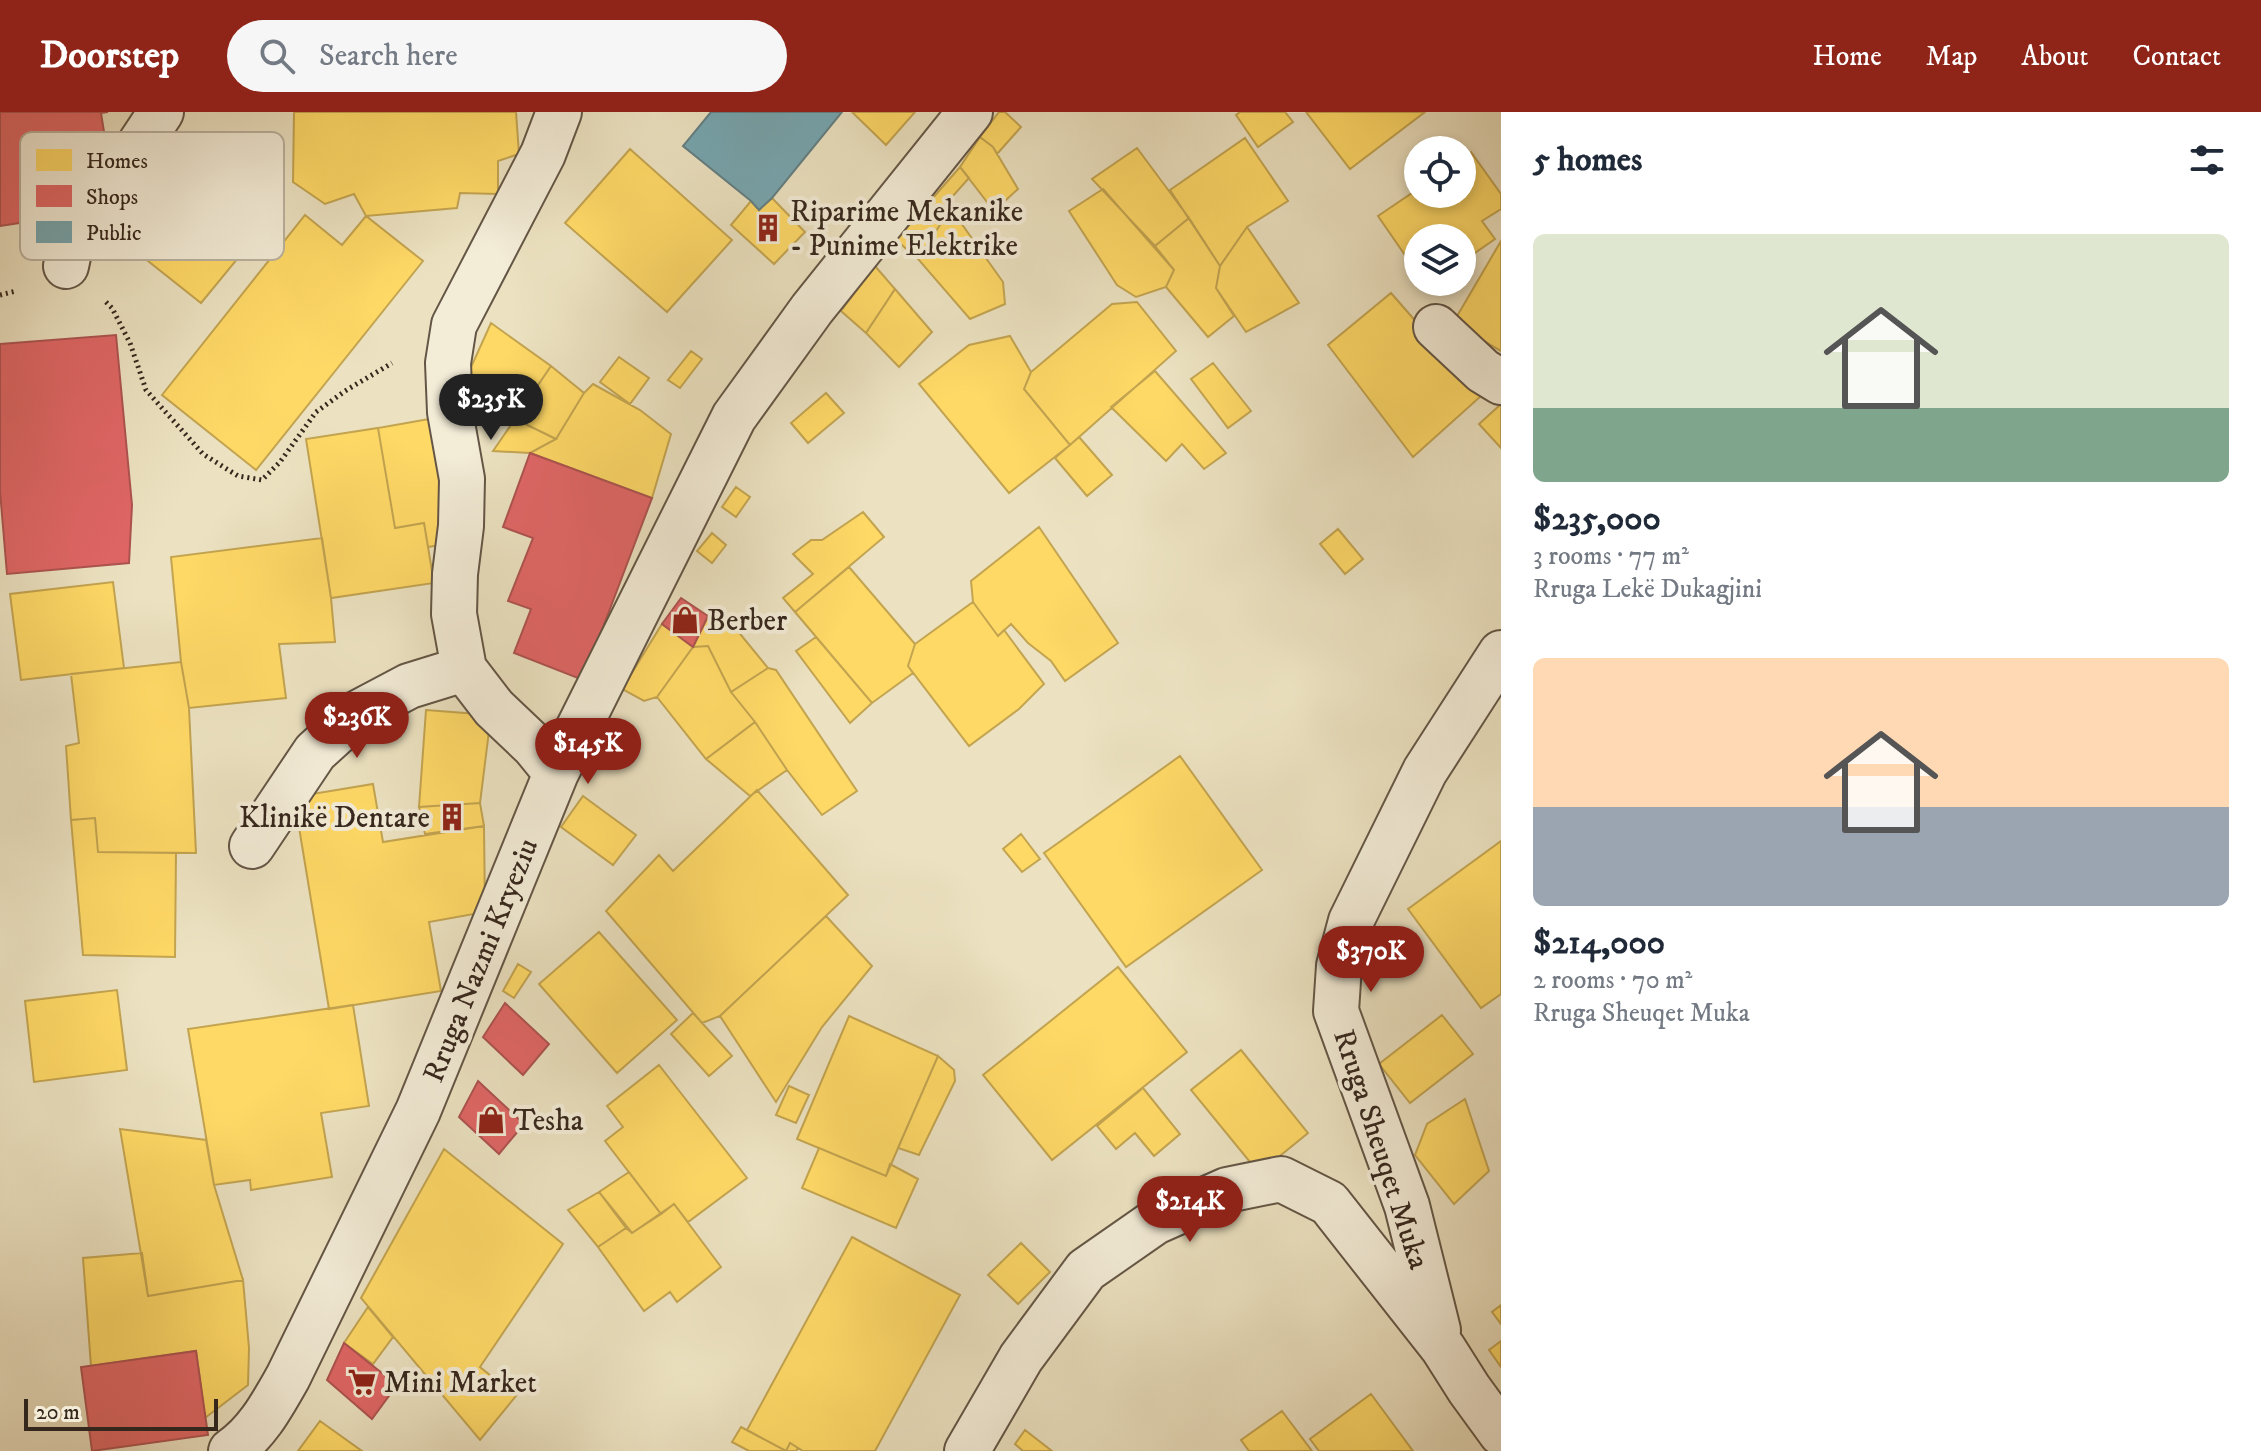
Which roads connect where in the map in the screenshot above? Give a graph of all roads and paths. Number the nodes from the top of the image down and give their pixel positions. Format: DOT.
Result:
graph roads {
  1 [pos="161,112"];
  2 [pos="559,112"];
  3 [pos="970,112"];
  4 [pos="148,132"];
  5 [pos="67,260"];
  6 [pos="66,266"];
  7 [pos="0,295"];
  8 [pos="454,325"];
  9 [pos="1436,327"];
  10 [pos="1501,382"];
  11 [pos="1501,653"];
  12 [pos="464,669"];
  13 [pos="556,773"];
  14 [pos="252,846"];
  15 [pos="1443,1348"];
  16 [pos="1501,1433"];
  17 [pos="231,1451"];
  18 [pos="967,1451"];
  1 -- 4 [label="street"];
  2 -- 8 [label="street"];
  3 -- 13 [label="street, Rruga Nazmi Kryeziu"];
  5 -- 6 [label="street"];
  6 -- 7 [label="path"];
  6 -- 8 [label="path"];
  8 -- 12 [label="street"];
  9 -- 10 [label="street"];
  11 -- 15 [label="street, Rruga Sheuqet Muka"];
  12 -- 13 [label="street"];
  12 -- 14 [label="street"];
  13 -- 17 [label="street, Rruga Nazmi Kryeziu"];
  15 -- 16 [label="street, Rruga Sheuqet Muka"];
  15 -- 18 [label="street, Rruga Sheuqet Muka"];
}
